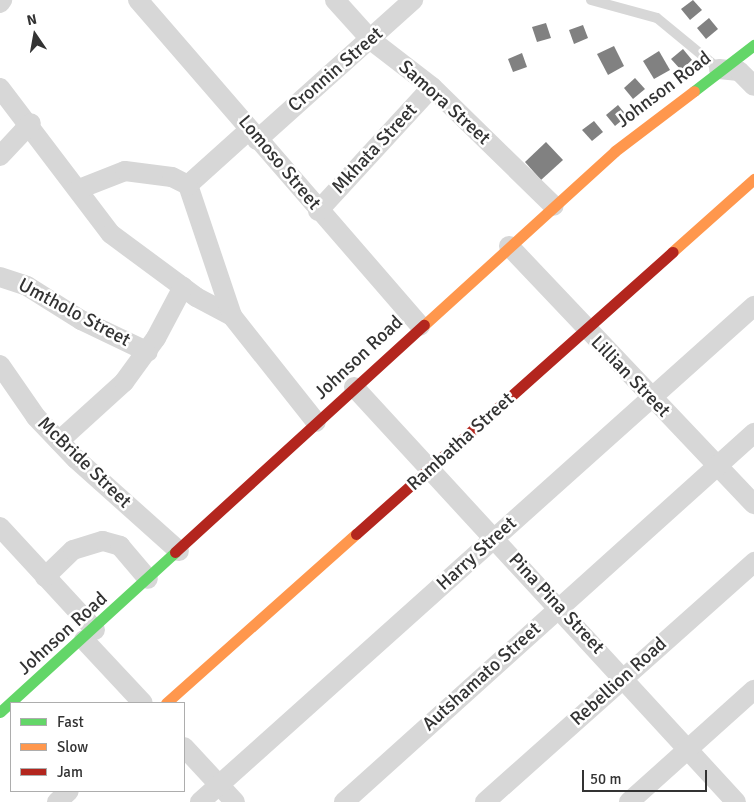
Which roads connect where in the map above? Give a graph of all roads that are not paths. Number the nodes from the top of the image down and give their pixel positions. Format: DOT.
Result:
graph roads {
  1 [pos="138,0"];
  2 [pos="335,0"];
  3 [pos="413,0"];
  4 [pos="591,0"];
  5 [pos="371,40"];
  6 [pos="754,45"];
  7 [pos="719,69"];
  8 [pos="754,86"];
  9 [pos="432,87"];
  10 [pos="0,88"];
  11 [pos="31,123"];
  12 [pos="253,135"];
  13 [pos="0,156"];
  14 [pos="754,179"];
  15 [pos="188,185"];
  16 [pos="79,189"];
  17 [pos="554,206"];
  18 [pos="318,211"];
  19 [pos="509,246"];
  20 [pos="0,277"];
  21 [pos="182,287"];
  22 [pos="754,306"];
  23 [pos="232,316"];
  24 [pos="420,326"];
  25 [pos="585,330"];
  26 [pos="148,352"];
  27 [pos="2,372"];
  28 [pos="354,387"];
  29 [pos="650,399"];
  30 [pos="316,422"];
  31 [pos="754,432"];
  32 [pos="59,441"];
  33 [pos="717,466"];
  34 [pos="428,472"];
  35 [pos="754,504"];
  36 [pos="0,527"];
  37 [pos="494,538"];
  38 [pos="178,551"];
  39 [pos="754,562"];
  40 [pos="45,577"];
  41 [pos="148,579"];
  42 [pos="559,607"];
  43 [pos="89,635"];
  44 [pos="624,677"];
  45 [pos="754,690"];
  46 [pos="12,702"];
  47 [pos="143,702"];
  48 [pos="167,702"];
  49 [pos="10,703"];
  50 [pos="0,712"];
  51 [pos="185,748"];
  52 [pos="688,749"];
  53 [pos="219,786"];
  54 [pos="69,792"];
  55 [pos="57,802"];
  56 [pos="200,802"];
  57 [pos="235,802"];
  58 [pos="344,802"];
  59 [pos="485,802"];
  60 [pos="630,802"];
  61 [pos="736,802"];
  1 -- 12 [label="street, Lomoso Street"];
  2 -- 5 [label="street, Samora Street"];
  3 -- 5 [label="street, Cronnin Street"];
  4 -- 7 [label="lane"];
  5 -- 9 [label="street, Samora Street"];
  5 -- 12 [label="street, Cronnin Street"];
  6 -- 7 [label="street, Johnson Road"];
  7 -- 8 [label="street"];
  7 -- 17 [label="street, Johnson Road"];
  9 -- 17 [label="street, Samora Street"];
  9 -- 18 [label="street, Mkhata Street"];
  10 -- 11 [label="street"];
  11 -- 13 [label="street"];
  11 -- 16 [label="street"];
  12 -- 15 [label="street, Cronnin Street"];
  12 -- 18 [label="street, Lomoso Street"];
  14 -- 25 [label="street, Rambatha Street"];
  15 -- 16 [label="street"];
  15 -- 23 [label="street"];
  16 -- 21 [label="street"];
  17 -- 19 [label="street, Johnson Road"];
  18 -- 24 [label="street, Lomoso Street"];
  19 -- 24 [label="street, Johnson Road"];
  19 -- 25 [label="street, Lillian Street"];
  20 -- 26 [label="street, Umtholo Street"];
  21 -- 23 [label="street"];
  21 -- 26 [label="street"];
  22 -- 29 [label="street, Harry Street"];
  23 -- 30 [label="street"];
  24 -- 28 [label="street, Johnson Road"];
  25 -- 29 [label="street, Lillian Street"];
  25 -- 34 [label="street, Rambatha Street"];
  26 -- 32 [label="street"];
  27 -- 32 [label="street, McBride Street"];
  28 -- 30 [label="street, Johnson Road"];
  28 -- 34 [label="street, Pina Pina Street"];
  29 -- 33 [label="street, Lillian Street"];
  29 -- 37 [label="street, Harry Street"];
  30 -- 38 [label="street, Johnson Road"];
  31 -- 33 [label="street, Autshamato Street"];
  32 -- 38 [label="street, McBride Street"];
  33 -- 35 [label="street, Lillian Street"];
  33 -- 42 [label="street, Autshamato Street"];
  34 -- 37 [label="street, Pina Pina Street"];
  34 -- 48 [label="street, Rambatha Street"];
  36 -- 40 [label="street"];
  37 -- 42 [label="street, Pina Pina Street"];
  37 -- 53 [label="street, Harry Street"];
  38 -- 41 [label="street, Johnson Road"];
  39 -- 44 [label="street, Rebellion Road"];
  40 -- 41 [label="street"];
  40 -- 43 [label="street"];
  41 -- 43 [label="street, Johnson Road"];
  42 -- 44 [label="street, Pina Pina Street"];
  42 -- 58 [label="street, Autshamato Street"];
  43 -- 46 [label="street, Johnson Road"];
  43 -- 47 [label="street"];
  44 -- 52 [label="street, Pina Pina Street"];
  44 -- 59 [label="street, Rebellion Road"];
  45 -- 52 [label="street"];
  49 -- 50 [label="street, Johnson Road"];
  51 -- 53 [label="street"];
  52 -- 60 [label="street"];
  52 -- 61 [label="street, Pina Pina Street"];
  53 -- 56 [label="street, Harry Street"];
  53 -- 57 [label="street"];
  54 -- 55 [label="street"];
}
